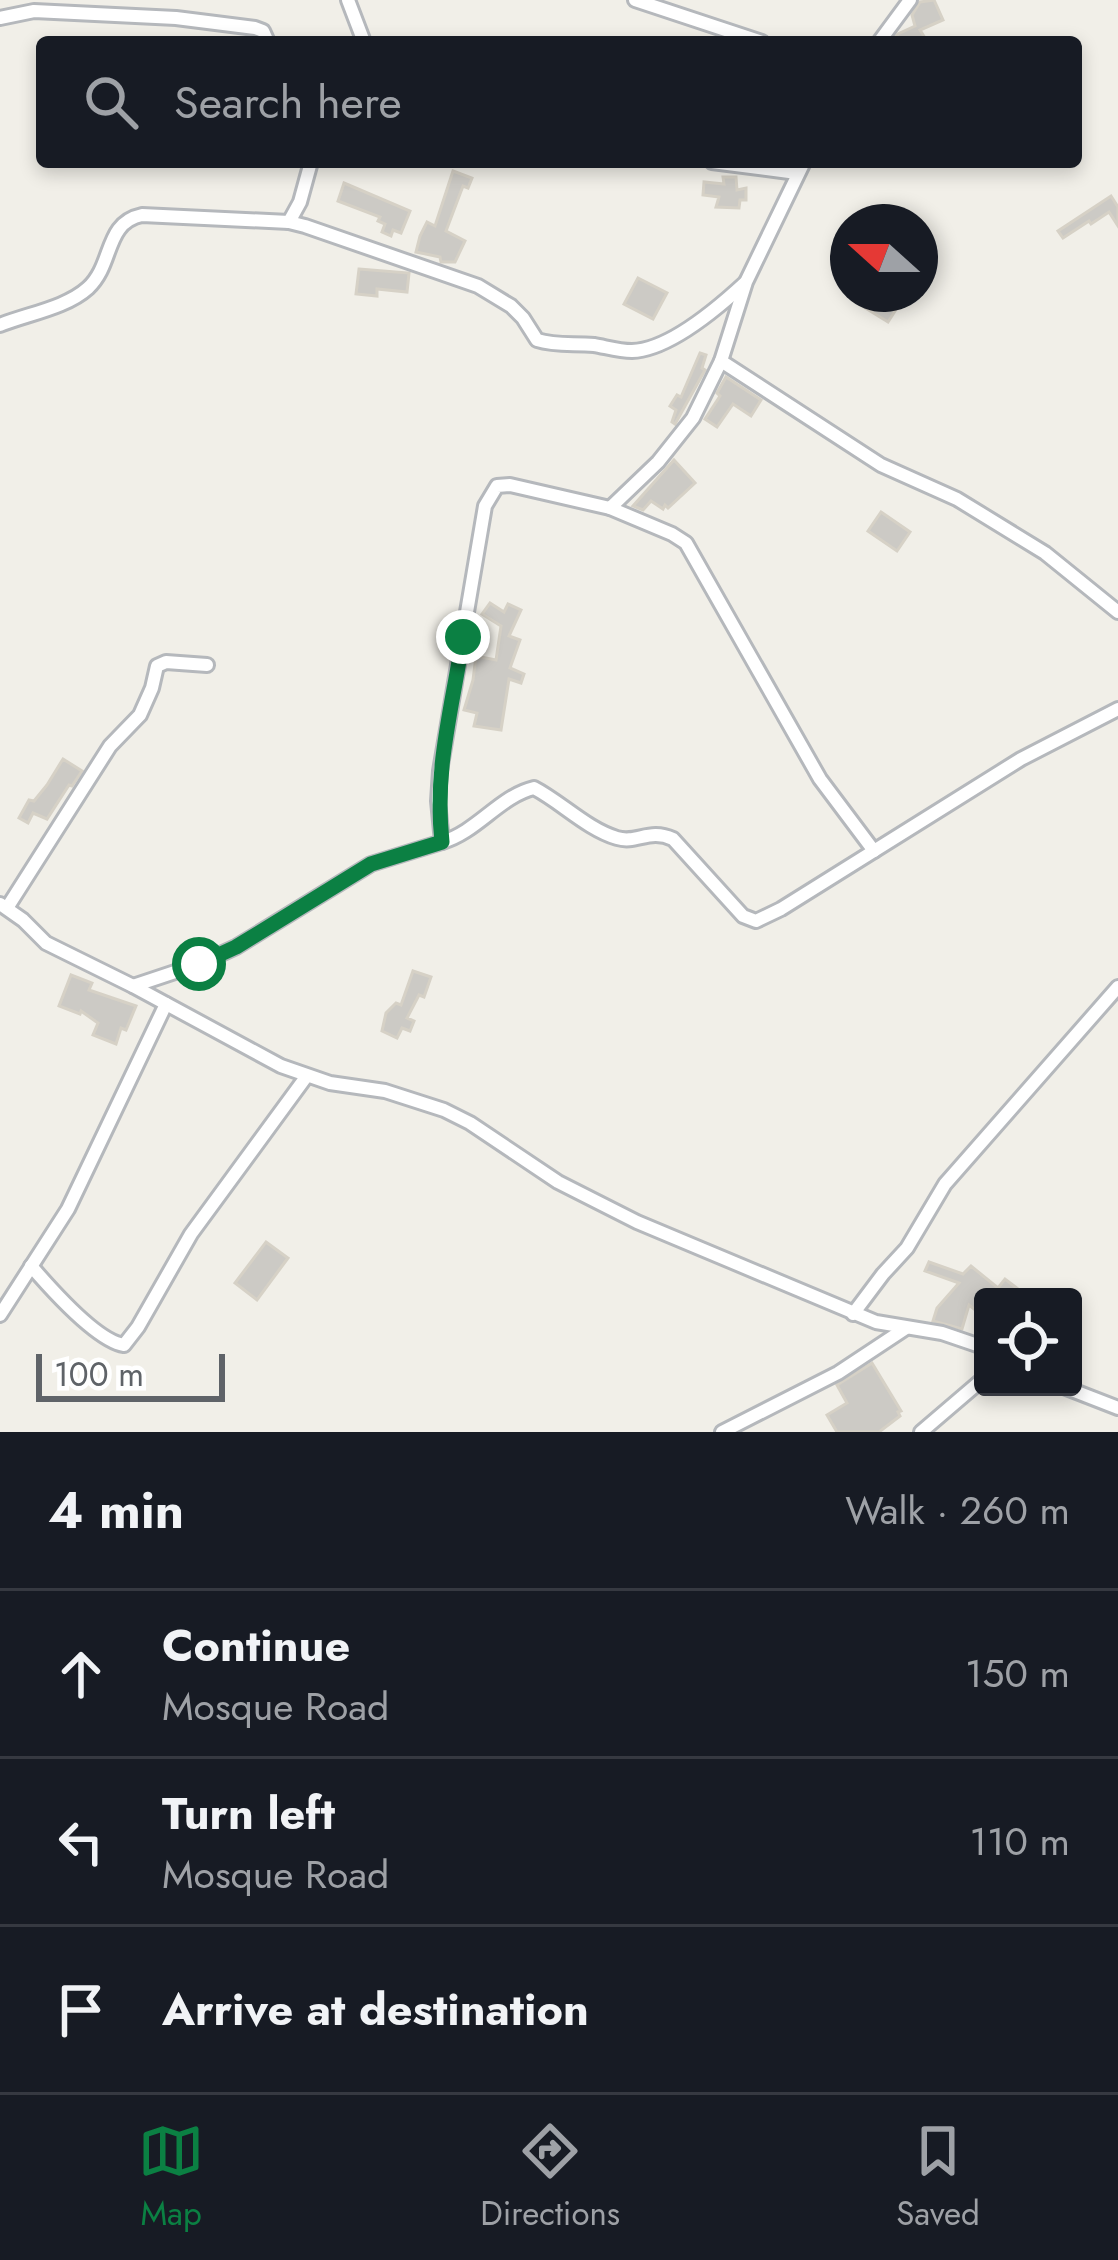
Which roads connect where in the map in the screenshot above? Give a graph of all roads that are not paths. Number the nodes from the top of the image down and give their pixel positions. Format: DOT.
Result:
graph roads {
  1 [pos="149,0"];
  2 [pos="348,0"];
  3 [pos="635,0"];
  4 [pos="910,0"];
  5 [pos="144,16"];
  6 [pos="0,18"];
  7 [pos="265,36"];
  8 [pos="362,36"];
  9 [pos="744,36"];
  10 [pos="883,36"];
  11 [pos="309,168"];
  12 [pos="800,168"];
  13 [pos="289,222"];
  14 [pos="746,282"];
  15 [pos="0,326"];
  16 [pos="721,362"];
  17 [pos="610,508"];
  18 [pos="1118,611"];
  19 [pos="207,665"];
  20 [pos="1118,709"];
  21 [pos="442,842"];
  22 [pos="874,851"];
  23 [pos="4,906"];
  24 [pos="133,986"];
  25 [pos="1118,987"];
  26 [pos="166,1004"];
  27 [pos="306,1077"];
  28 [pos="31,1266"];
  29 [pos="854,1314"];
  30 [pos="0,1315"];
  31 [pos="906,1328"];
  32 [pos="974,1344"];
  33 [pos="974,1387"];
  34 [pos="1082,1394"];
  35 [pos="1118,1408"];
  36 [pos="722,1432"];
  37 [pos="921,1432"];
  1 -- 5 [label="street"];
  2 -- 8 [label="street"];
  3 -- 9 [label="street"];
  4 -- 10 [label="street"];
  5 -- 6 [label="street"];
  5 -- 7 [label="street"];
  11 -- 13 [label="street"];
  12 -- 14 [label="street"];
  13 -- 14 [label="street"];
  13 -- 15 [label="street"];
  14 -- 16 [label="street"];
  16 -- 17 [label="street"];
  16 -- 18 [label="street"];
  17 -- 21 [label="street"];
  17 -- 22 [label="street"];
  19 -- 23 [label="street"];
  20 -- 22 [label="street"];
  21 -- 22 [label="street"];
  21 -- 24 [label="street"];
  23 -- 24 [label="street"];
  24 -- 26 [label="street"];
  25 -- 29 [label="street"];
  26 -- 27 [label="street"];
  26 -- 28 [label="street"];
  27 -- 28 [label="street"];
  27 -- 29 [label="street"];
  28 -- 30 [label="street"];
  29 -- 31 [label="street"];
  31 -- 32 [label="street"];
  31 -- 36 [label="street"];
  33 -- 37 [label="street"];
  34 -- 35 [label="street"];
}
